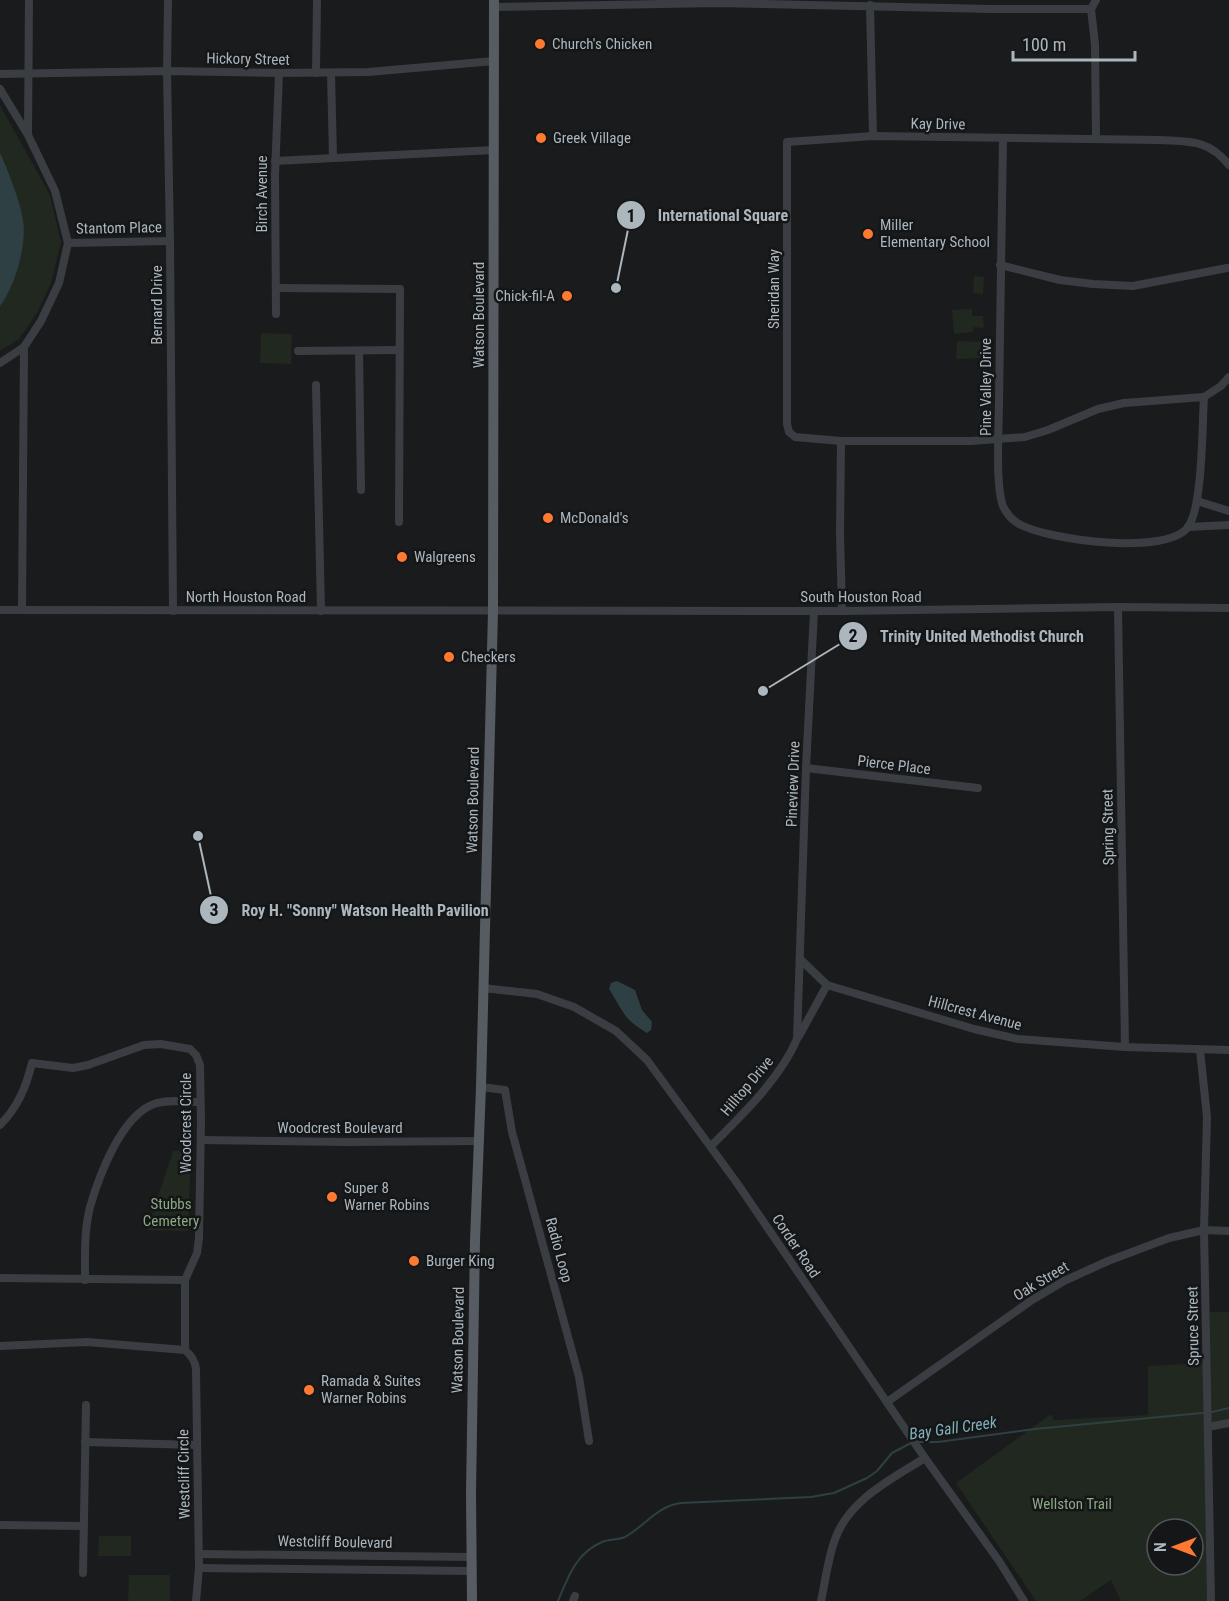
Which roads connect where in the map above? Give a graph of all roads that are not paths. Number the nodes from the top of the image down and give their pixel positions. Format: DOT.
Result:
graph roads {
  1 [pos="29,0"];
  2 [pos="168,0"];
  3 [pos="317,0"];
  4 [pos="1096,0"];
  5 [pos="718,2"];
  6 [pos="494,4"];
  7 [pos="870,5"];
  8 [pos="992,5"];
  9 [pos="1091,9"];
  10 [pos="494,61"];
  11 [pos="167,71"];
  12 [pos="29,73"];
  13 [pos="316,73"];
  14 [pos="331,73"];
  15 [pos="0,74"];
  16 [pos="279,74"];
  17 [pos="0,89"];
  18 [pos="28,135"];
  19 [pos="873,136"];
  20 [pos="1003,138"];
  21 [pos="1096,138"];
  22 [pos="494,150"];
  23 [pos="333,157"];
  24 [pos="275,160"];
  25 [pos="1229,164"];
  26 [pos="170,241"];
  27 [pos="68,243"];
  28 [pos="1000,265"];
  29 [pos="1228,268"];
  30 [pos="276,288"];
  31 [pos="276,314"];
  32 [pos="24,347"];
  33 [pos="399,350"];
  34 [pos="297,351"];
  35 [pos="359,351"];
  36 [pos="0,363"];
  37 [pos="1229,377"];
  38 [pos="316,385"];
  39 [pos="1203,397"];
  40 [pos="999,439"];
  41 [pos="841,441"];
  42 [pos="361,490"];
  43 [pos="1197,501"];
  44 [pos="1229,511"];
  45 [pos="399,522"];
  46 [pos="1229,525"];
  47 [pos="1188,527"];
  48 [pos="1118,607"];
  49 [pos="1229,609"];
  50 [pos="0,610"];
  51 [pos="22,610"];
  52 [pos="173,611"];
  53 [pos="321,611"];
  54 [pos="493,611"];
  55 [pos="814,611"];
  56 [pos="842,611"];
  57 [pos="806,768"];
  58 [pos="978,788"];
  59 [pos="800,959"];
  60 [pos="827,985"];
  61 [pos="483,987"];
  62 [pos="797,1039"];
  63 [pos="1125,1047"];
  64 [pos="1200,1050"];
  65 [pos="1229,1050"];
  66 [pos="481,1087"];
  67 [pos="199,1102"];
  68 [pos="0,1125"];
  69 [pos="201,1140"];
  70 [pos="479,1141"];
  71 [pos="711,1146"];
  72 [pos="1204,1230"];
  73 [pos="1229,1231"];
  74 [pos="0,1278"];
  75 [pos="85,1280"];
  76 [pos="185,1280"];
  77 [pos="0,1346"];
  78 [pos="185,1350"];
  79 [pos="887,1402"];
  80 [pos="86,1405"];
  81 [pos="1229,1423"];
  82 [pos="1208,1425"];
  83 [pos="589,1441"];
  84 [pos="85,1442"];
  85 [pos="197,1445"];
  86 [pos="925,1458"];
  87 [pos="0,1525"];
  88 [pos="84,1526"];
  89 [pos="199,1554"];
  90 [pos="472,1557"];
  91 [pos="199,1568"];
  92 [pos="472,1571"];
  93 [pos="84,1573"];
  94 [pos="196,1601"];
  95 [pos="472,1601"];
  96 [pos="821,1601"];
  97 [pos="1024,1601"];
  98 [pos="1211,1601"];
  1 -- 12 [label="street"];
  2 -- 11 [label="street, Bernard Drive"];
  3 -- 13 [label="street"];
  4 -- 9 [label="street"];
  5 -- 6 [label="street"];
  5 -- 7 [label="street"];
  6 -- 10 [label="main road, Watson Boulevard"];
  7 -- 8 [label="street"];
  7 -- 19 [label="street"];
  8 -- 9 [label="street"];
  9 -- 21 [label="street"];
  10 -- 14 [label="street, Hickory Street"];
  10 -- 22 [label="main road, Watson Boulevard"];
  11 -- 12 [label="street, Hickory Street"];
  11 -- 16 [label="street, Hickory Street"];
  11 -- 26 [label="street, Bernard Drive"];
  12 -- 15 [label="street, Hickory Street"];
  12 -- 18 [label="street"];
  13 -- 14 [label="street, Hickory Street"];
  13 -- 16 [label="street, Hickory Street"];
  14 -- 23 [label="street"];
  16 -- 24 [label="street, Birch Avenue"];
  17 -- 18 [label="street"];
  18 -- 27 [label="street"];
  19 -- 20 [label="street, Kay Drive"];
  19 -- 41 [label="street, Sheridan Way"];
  20 -- 21 [label="street"];
  20 -- 28 [label="street, Pine Valley Drive"];
  21 -- 25 [label="street"];
  22 -- 23 [label="street"];
  22 -- 54 [label="main road, Watson Boulevard"];
  23 -- 24 [label="street"];
  24 -- 30 [label="street, Birch Avenue"];
  26 -- 27 [label="street, Stantom Place"];
  26 -- 52 [label="street, Bernard Drive"];
  27 -- 32 [label="street"];
  28 -- 29 [label="street"];
  28 -- 40 [label="street, Pine Valley Drive"];
  30 -- 31 [label="street, Birch Avenue"];
  30 -- 33 [label="street"];
  32 -- 36 [label="street"];
  32 -- 51 [label="street"];
  33 -- 35 [label="street"];
  33 -- 45 [label="street"];
  34 -- 35 [label="street"];
  35 -- 42 [label="street"];
  37 -- 39 [label="street"];
  38 -- 53 [label="street"];
  39 -- 40 [label="street, Sheridan Way"];
  39 -- 43 [label="street"];
  40 -- 41 [label="street, Sheridan Way"];
  40 -- 47 [label="street, Pine Valley Drive"];
  41 -- 56 [label="street"];
  43 -- 44 [label="street"];
  43 -- 47 [label="street"];
  46 -- 47 [label="street"];
  48 -- 49 [label="street, South Houston Road"];
  48 -- 56 [label="street, South Houston Road"];
  48 -- 63 [label="street, Spring Street"];
  50 -- 51 [label="street, North Houston Road"];
  51 -- 52 [label="street, North Houston Road"];
  52 -- 53 [label="street, North Houston Road"];
  53 -- 54 [label="street, North Houston Road"];
  54 -- 55 [label="street, South Houston Road"];
  54 -- 61 [label="main road, Watson Boulevard"];
  55 -- 56 [label="street, South Houston Road"];
  55 -- 57 [label="street, Pineview Drive"];
  57 -- 58 [label="street, Pierce Place"];
  57 -- 59 [label="street, Pineview Drive"];
  59 -- 60 [label="street, Hillcrest Avenue"];
  59 -- 62 [label="street, Hilltop Drive"];
  60 -- 62 [label="street, Hilltop Drive"];
  60 -- 63 [label="street, Hillcrest Avenue"];
  61 -- 66 [label="main road, Watson Boulevard"];
  61 -- 71 [label="street, Corder Road"];
  62 -- 71 [label="street, Hilltop Drive"];
  63 -- 64 [label="street, Hillcrest Avenue"];
  64 -- 65 [label="street, Hillcrest Avenue"];
  64 -- 72 [label="street, Spruce Street"];
  66 -- 70 [label="main road, Watson Boulevard"];
  66 -- 83 [label="street, Radio Loop"];
  67 -- 68 [label="street, Woodcrest Circle"];
  67 -- 69 [label="street, Woodcrest Circle"];
  67 -- 75 [label="street"];
  69 -- 70 [label="street, Woodcrest Boulevard"];
  69 -- 76 [label="street, Woodcrest Circle"];
  70 -- 90 [label="main road, Watson Boulevard"];
  71 -- 79 [label="street, Corder Road"];
  72 -- 73 [label="street, Oak Street"];
  72 -- 79 [label="street, Oak Street"];
  72 -- 82 [label="street, Spruce Street"];
  74 -- 75 [label="street"];
  75 -- 76 [label="street"];
  76 -- 78 [label="street, Westcliff Circle"];
  77 -- 78 [label="street"];
  78 -- 85 [label="street, Westcliff Circle"];
  79 -- 86 [label="street, Corder Road"];
  80 -- 84 [label="street"];
  81 -- 82 [label="street"];
  82 -- 98 [label="street, Spruce Street"];
  84 -- 85 [label="street"];
  84 -- 88 [label="street"];
  85 -- 89 [label="street, Westcliff Circle"];
  86 -- 96 [label="street"];
  86 -- 97 [label="street, Corder Road"];
  87 -- 88 [label="street"];
  88 -- 93 [label="street"];
  89 -- 90 [label="street, Westcliff Boulevard"];
  89 -- 91 [label="street, Westcliff Circle"];
  90 -- 92 [label="main road, Watson Boulevard"];
  91 -- 92 [label="street, Westcliff Boulevard"];
  91 -- 94 [label="street, Westcliff Circle"];
  92 -- 95 [label="main road, Watson Boulevard"];
}
